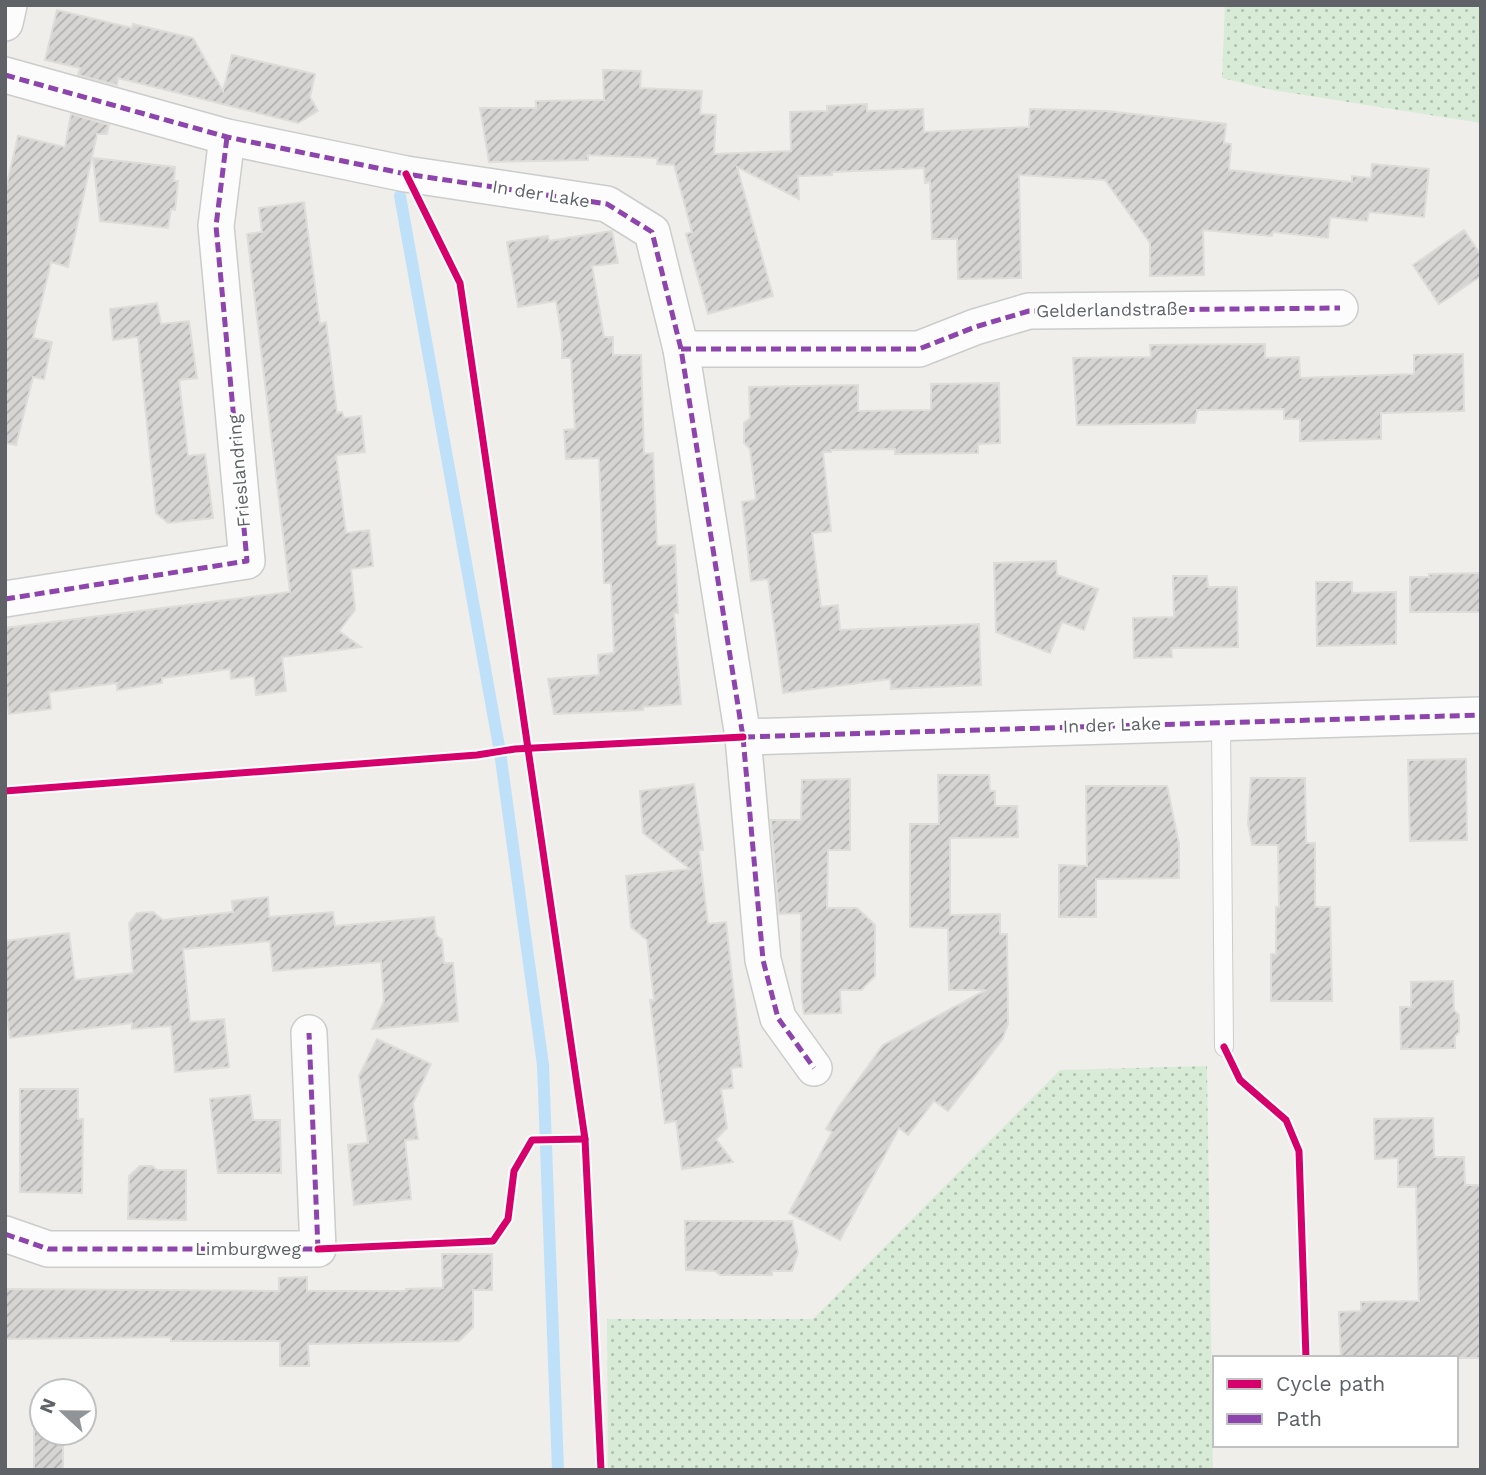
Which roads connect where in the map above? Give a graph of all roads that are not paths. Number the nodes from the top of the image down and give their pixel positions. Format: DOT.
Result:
graph roads {
  1 [pos="9,5"];
  2 [pos="5,23"];
  3 [pos="5,75"];
  4 [pos="227,137"];
  5 [pos="1340,308"];
  6 [pos="681,348"];
  7 [pos="5,600"];
  8 [pos="1481,715"];
  9 [pos="1220,722"];
  10 [pos="743,737"];
  11 [pos="309,1033"];
  12 [pos="1224,1047"];
  13 [pos="814,1068"];
  14 [pos="5,1234"];
  1 -- 2 [label="street"];
  3 -- 4 [label="street, In der Lake"];
  4 -- 6 [label="street, In der Lake"];
  4 -- 7 [label="street, Frieslandring"];
  5 -- 6 [label="street, Gelderlandstraße"];
  6 -- 10 [label="street, In der Lake"];
  8 -- 9 [label="street, In der Lake"];
  9 -- 10 [label="street, In der Lake"];
  9 -- 12 [label="lane"];
  10 -- 13 [label="street, In der Lake"];
  11 -- 14 [label="street, Limburgweg"];
}
